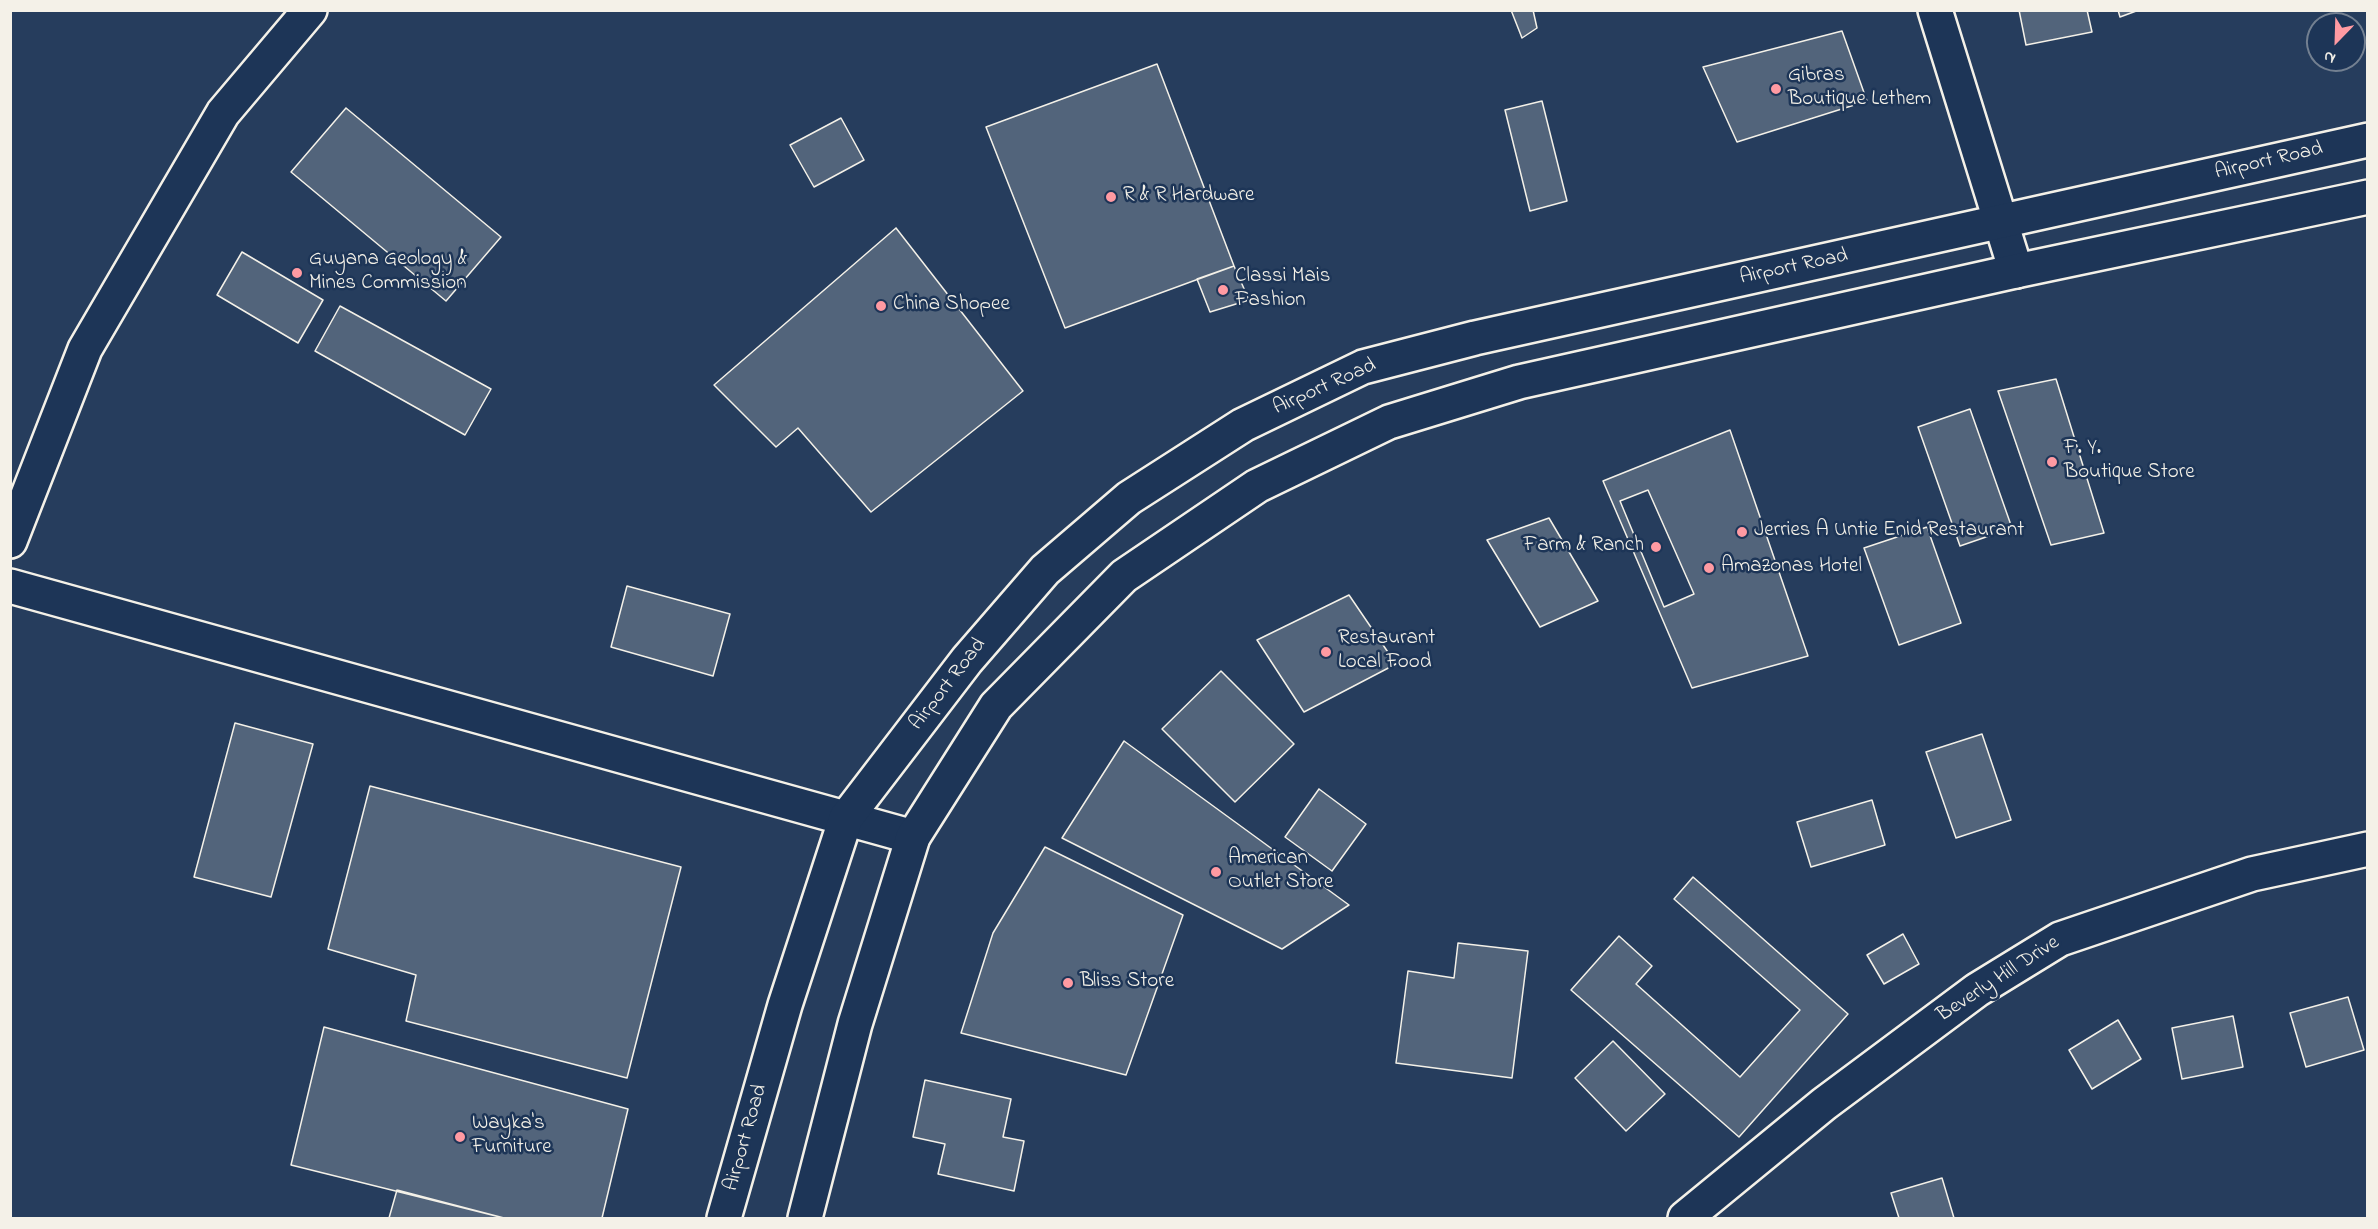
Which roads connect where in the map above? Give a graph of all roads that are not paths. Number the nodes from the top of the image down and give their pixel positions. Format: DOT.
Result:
graph roads {
  1 [pos="310,10"];
  2 [pos="1935,10"];
  3 [pos="2367,140"];
  4 [pos="2367,197"];
  5 [pos="2001,222"];
  6 [pos="2016,271"];
  7 [pos="10,540"];
  8 [pos="10,586"];
  9 [pos="846,818"];
  10 [pos="913,837"];
  11 [pos="2367,849"];
  12 [pos="724,1218"];
  13 [pos="805,1218"];
  14 [pos="1685,1218"];
  1 -- 7 [label="street"];
  2 -- 5 [label="street"];
  3 -- 5 [label="street, Airport Road"];
  4 -- 6 [label="street"];
  5 -- 6 [label="street"];
  5 -- 9 [label="street, Airport Road"];
  6 -- 10 [label="street"];
  8 -- 9 [label="street"];
  9 -- 10 [label="street"];
  9 -- 12 [label="street, Airport Road"];
  10 -- 13 [label="street"];
  11 -- 14 [label="street, Beverly Hill Drive"];
}
